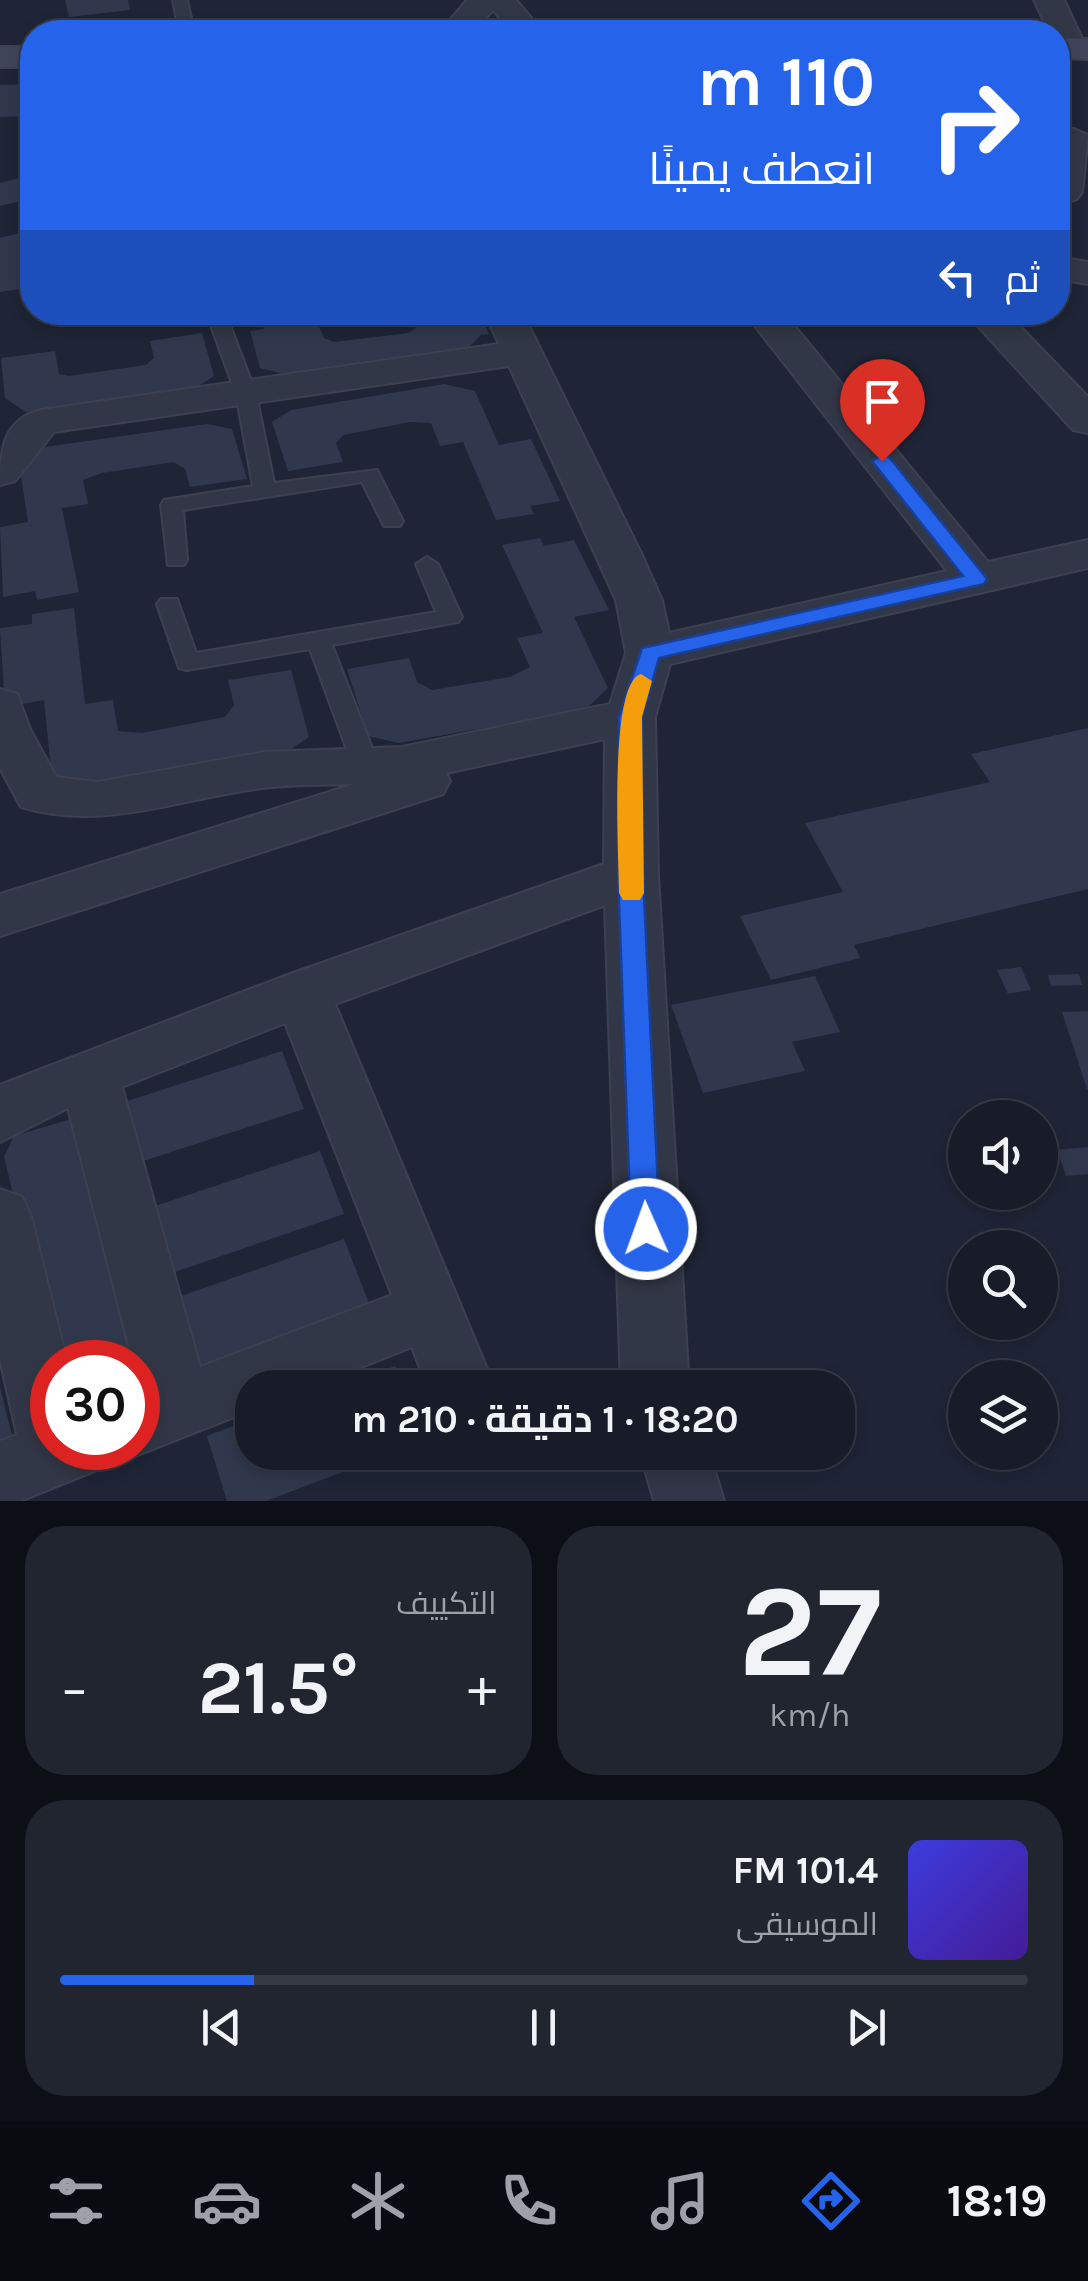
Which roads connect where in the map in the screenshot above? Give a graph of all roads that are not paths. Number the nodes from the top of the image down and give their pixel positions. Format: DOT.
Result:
graph roads {
  1 [pos="500,0"];
  2 [pos="518,20"];
  3 [pos="220,325"];
  4 [pos="773,325"];
  5 [pos="996,325"];
  6 [pos="512,332"];
  7 [pos="246,394"];
  8 [pos="1088,422"];
  9 [pos="0,472"];
  10 [pos="264,489"];
  11 [pos="392,521"];
  12 [pos="1088,554"];
  13 [pos="176,560"];
  14 [pos="427,564"];
  15 [pos="977,579"];
  16 [pos="169,604"];
  17 [pos="318,639"];
  18 [pos="650,653"];
  19 [pos="0,706"];
  20 [pos="630,717"];
  21 [pos="366,766"];
  22 [pos="630,875"];
  23 [pos="0,915"];
  24 [pos="302,993"];
  25 [pos="90,1077"];
  26 [pos="0,1117"];
  27 [pos="0,1216"];
  28 [pos="432,1309"];
  29 [pos="143,1340"];
  30 [pos="30,1367"];
  31 [pos="455,1370"];
  32 [pos="654,1370"];
  33 [pos="160,1415"];
  34 [pos="680,1470"];
  35 [pos="689,1501"];
  1 -- 2 [label="street"];
  3 -- 7 [label="lane"];
  4 -- 15 [label="street"];
  5 -- 8 [label="street"];
  6 -- 7 [label="street"];
  6 -- 18 [label="street"];
  7 -- 9 [label="street"];
  7 -- 10 [label="lane"];
  10 -- 11 [label="lane"];
  10 -- 13 [label="lane"];
  12 -- 15 [label="street"];
  14 -- 17 [label="lane"];
  15 -- 18 [label="street"];
  16 -- 17 [label="lane"];
  17 -- 21 [label="lane"];
  18 -- 20 [label="street"];
  19 -- 21 [label="street"];
  20 -- 21 [label="street"];
  20 -- 22 [label="street"];
  20 -- 23 [label="street"];
  22 -- 24 [label="street"];
  22 -- 32 [label="street"];
  24 -- 25 [label="street"];
  24 -- 28 [label="street"];
  25 -- 26 [label="street"];
  25 -- 29 [label="street"];
  27 -- 30 [label="street"];
  28 -- 31 [label="street"];
  28 -- 33 [label="street"];
  34 -- 35 [label="street"];
}
